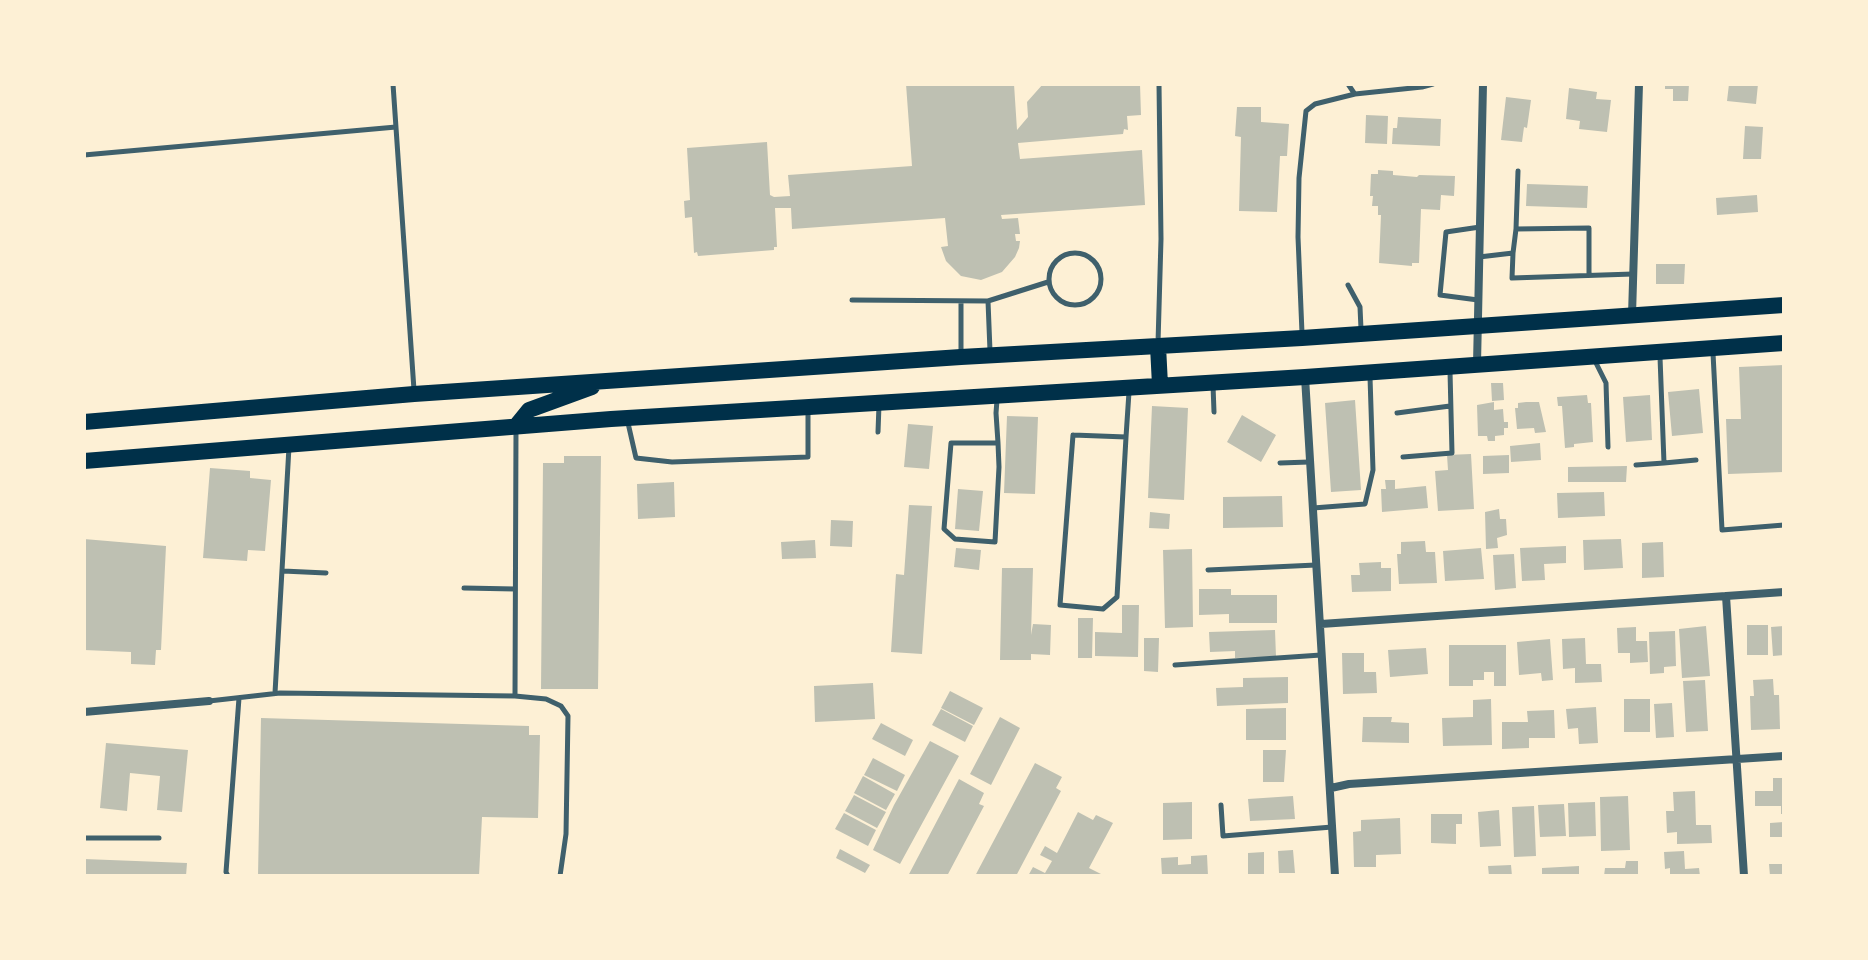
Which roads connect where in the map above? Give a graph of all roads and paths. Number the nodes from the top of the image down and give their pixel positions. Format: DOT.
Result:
graph roads {
  1 [pos="393,84"];
  2 [pos="1159,84"];
  3 [pos="1348,84"];
  4 [pos="1433,84"];
  5 [pos="1483,84"];
  6 [pos="1639,84"];
  7 [pos="1355,94"];
  8 [pos="396,127"];
  9 [pos="84,155"];
  10 [pos="1518,171"];
  11 [pos="1480,227"];
  12 [pos="1516,229"];
  13 [pos="1513,253"];
  14 [pos="1479,257"];
  15 [pos="1634,274"];
  16 [pos="1589,275"];
  17 [pos="1048,282"];
  18 [pos="1348,285"];
  19 [pos="852,300"];
  20 [pos="1478,300"];
  21 [pos="988,301"];
  22 [pos="961,302"];
  23 [pos="1784,305"];
  24 [pos="1632,315"];
  25 [pos="1477,326"];
  26 [pos="1361,334"];
  27 [pos="1302,338"];
  28 [pos="1784,343"];
  29 [pos="1158,346"];
  30 [pos="1713,348"];
  31 [pos="1660,352"];
  32 [pos="990,356"];
  33 [pos="1592,356"];
  34 [pos="961,357"];
  35 [pos="1477,364"];
  36 [pos="1450,366"];
  37 [pos="1370,372"];
  38 [pos="1305,377"];
  39 [pos="608,381"];
  40 [pos="1213,382"];
  41 [pos="1160,385"];
  42 [pos="1129,387"];
  43 [pos="414,394"];
  44 [pos="997,395"];
  45 [pos="879,402"];
  46 [pos="1450,406"];
  47 [pos="808,407"];
  48 [pos="1214,412"];
  49 [pos="1397,413"];
  50 [pos="628,418"];
  51 [pos="84,422"];
  52 [pos="516,426"];
  53 [pos="878,432"];
  54 [pos="1126,437"];
  55 [pos="998,443"];
  56 [pos="289,444"];
  57 [pos="1608,447"];
  58 [pos="1403,457"];
  59 [pos="1696,460"];
  60 [pos="84,461"];
  61 [pos="1310,461"];
  62 [pos="1280,463"];
  63 [pos="1664,463"];
  64 [pos="1636,465"];
  65 [pos="1313,508"];
  66 [pos="1784,525"];
  67 [pos="1317,565"];
  68 [pos="1208,570"];
  69 [pos="283,571"];
  70 [pos="326,573"];
  71 [pos="464,588"];
  72 [pos="515,589"];
  73 [pos="1784,592"];
  74 [pos="1726,596"];
  75 [pos="1321,624"];
  76 [pos="1322,655"];
  77 [pos="1175,665"];
  78 [pos="275,693"];
  79 [pos="515,696"];
  80 [pos="239,698"];
  81 [pos="209,701"];
  82 [pos="84,712"];
  83 [pos="1784,756"];
  84 [pos="1736,760"];
  85 [pos="1331,788"];
  86 [pos="1221,805"];
  87 [pos="1333,826"];
  88 [pos="84,838"];
  89 [pos="159,838"];
  90 [pos="228,876"];
  91 [pos="560,876"];
  92 [pos="1335,876"];
  93 [pos="1744,876"];
  1 -- 8 [label="lane"];
  2 -- 29 [label="lane"];
  3 -- 7 [label="lane"];
  4 -- 7 [label="lane"];
  5 -- 11 [label="street"];
  6 -- 15 [label="street"];
  7 -- 27 [label="lane"];
  8 -- 9 [label="lane"];
  8 -- 43 [label="lane"];
  10 -- 12 [label="lane"];
  11 -- 14 [label="street"];
  11 -- 20 [label="lane"];
  12 -- 13 [label="lane"];
  12 -- 16 [label="lane"];
  13 -- 14 [label="lane"];
  13 -- 16 [label="lane"];
  14 -- 20 [label="street"];
  15 -- 16 [label="lane"];
  15 -- 24 [label="street"];
  17 -- 17 [label="lane"];
  17 -- 21 [label="lane"];
  18 -- 26 [label="lane"];
  19 -- 22 [label="lane"];
  20 -- 25 [label="street"];
  21 -- 22 [label="lane"];
  21 -- 32 [label="lane"];
  22 -- 34 [label="lane"];
  23 -- 24 [label="main road"];
  24 -- 25 [label="main road"];
  25 -- 26 [label="main road"];
  25 -- 35 [label="street"];
  26 -- 27 [label="main road"];
  27 -- 29 [label="main road"];
  28 -- 30 [label="main road"];
  29 -- 32 [label="main road"];
  29 -- 41 [label="main road"];
  30 -- 31 [label="main road"];
  30 -- 66 [label="lane"];
  31 -- 33 [label="main road"];
  31 -- 63 [label="lane"];
  32 -- 34 [label="main road"];
  33 -- 35 [label="main road"];
  33 -- 57 [label="lane"];
  34 -- 39 [label="main road"];
  35 -- 36 [label="main road"];
  36 -- 37 [label="main road"];
  36 -- 46 [label="lane"];
  37 -- 38 [label="main road"];
  37 -- 65 [label="lane"];
  38 -- 40 [label="main road"];
  38 -- 61 [label="street"];
  39 -- 43 [label="main road"];
  39 -- 52 [label="main road"];
  40 -- 41 [label="main road"];
  40 -- 48 [label="lane"];
  41 -- 42 [label="main road"];
  42 -- 44 [label="main road"];
  42 -- 54 [label="lane"];
  43 -- 51 [label="main road"];
  44 -- 45 [label="main road"];
  44 -- 55 [label="lane"];
  45 -- 47 [label="main road"];
  45 -- 53 [label="lane"];
  46 -- 49 [label="lane"];
  46 -- 58 [label="lane"];
  47 -- 50 [label="main road"];
  47 -- 50 [label="lane"];
  50 -- 52 [label="main road"];
  52 -- 56 [label="main road"];
  52 -- 72 [label="lane"];
  54 -- 54 [label="lane"];
  55 -- 55 [label="lane"];
  56 -- 60 [label="main road"];
  56 -- 69 [label="lane"];
  59 -- 63 [label="lane"];
  61 -- 62 [label="lane"];
  61 -- 65 [label="street"];
  63 -- 64 [label="lane"];
  65 -- 67 [label="street"];
  67 -- 68 [label="lane"];
  67 -- 75 [label="street"];
  69 -- 70 [label="lane"];
  69 -- 78 [label="lane"];
  71 -- 72 [label="lane"];
  72 -- 79 [label="lane"];
  73 -- 74 [label="street"];
  74 -- 75 [label="street"];
  74 -- 84 [label="street"];
  75 -- 76 [label="street"];
  76 -- 77 [label="lane"];
  76 -- 85 [label="street"];
  78 -- 79 [label="lane"];
  78 -- 80 [label="lane"];
  79 -- 91 [label="lane"];
  80 -- 81 [label="lane"];
  80 -- 90 [label="lane"];
  81 -- 82 [label="street"];
  83 -- 84 [label="street"];
  84 -- 85 [label="street"];
  84 -- 93 [label="street"];
  85 -- 87 [label="street"];
  86 -- 87 [label="lane"];
  87 -- 92 [label="street"];
  88 -- 89 [label="lane"];
}
